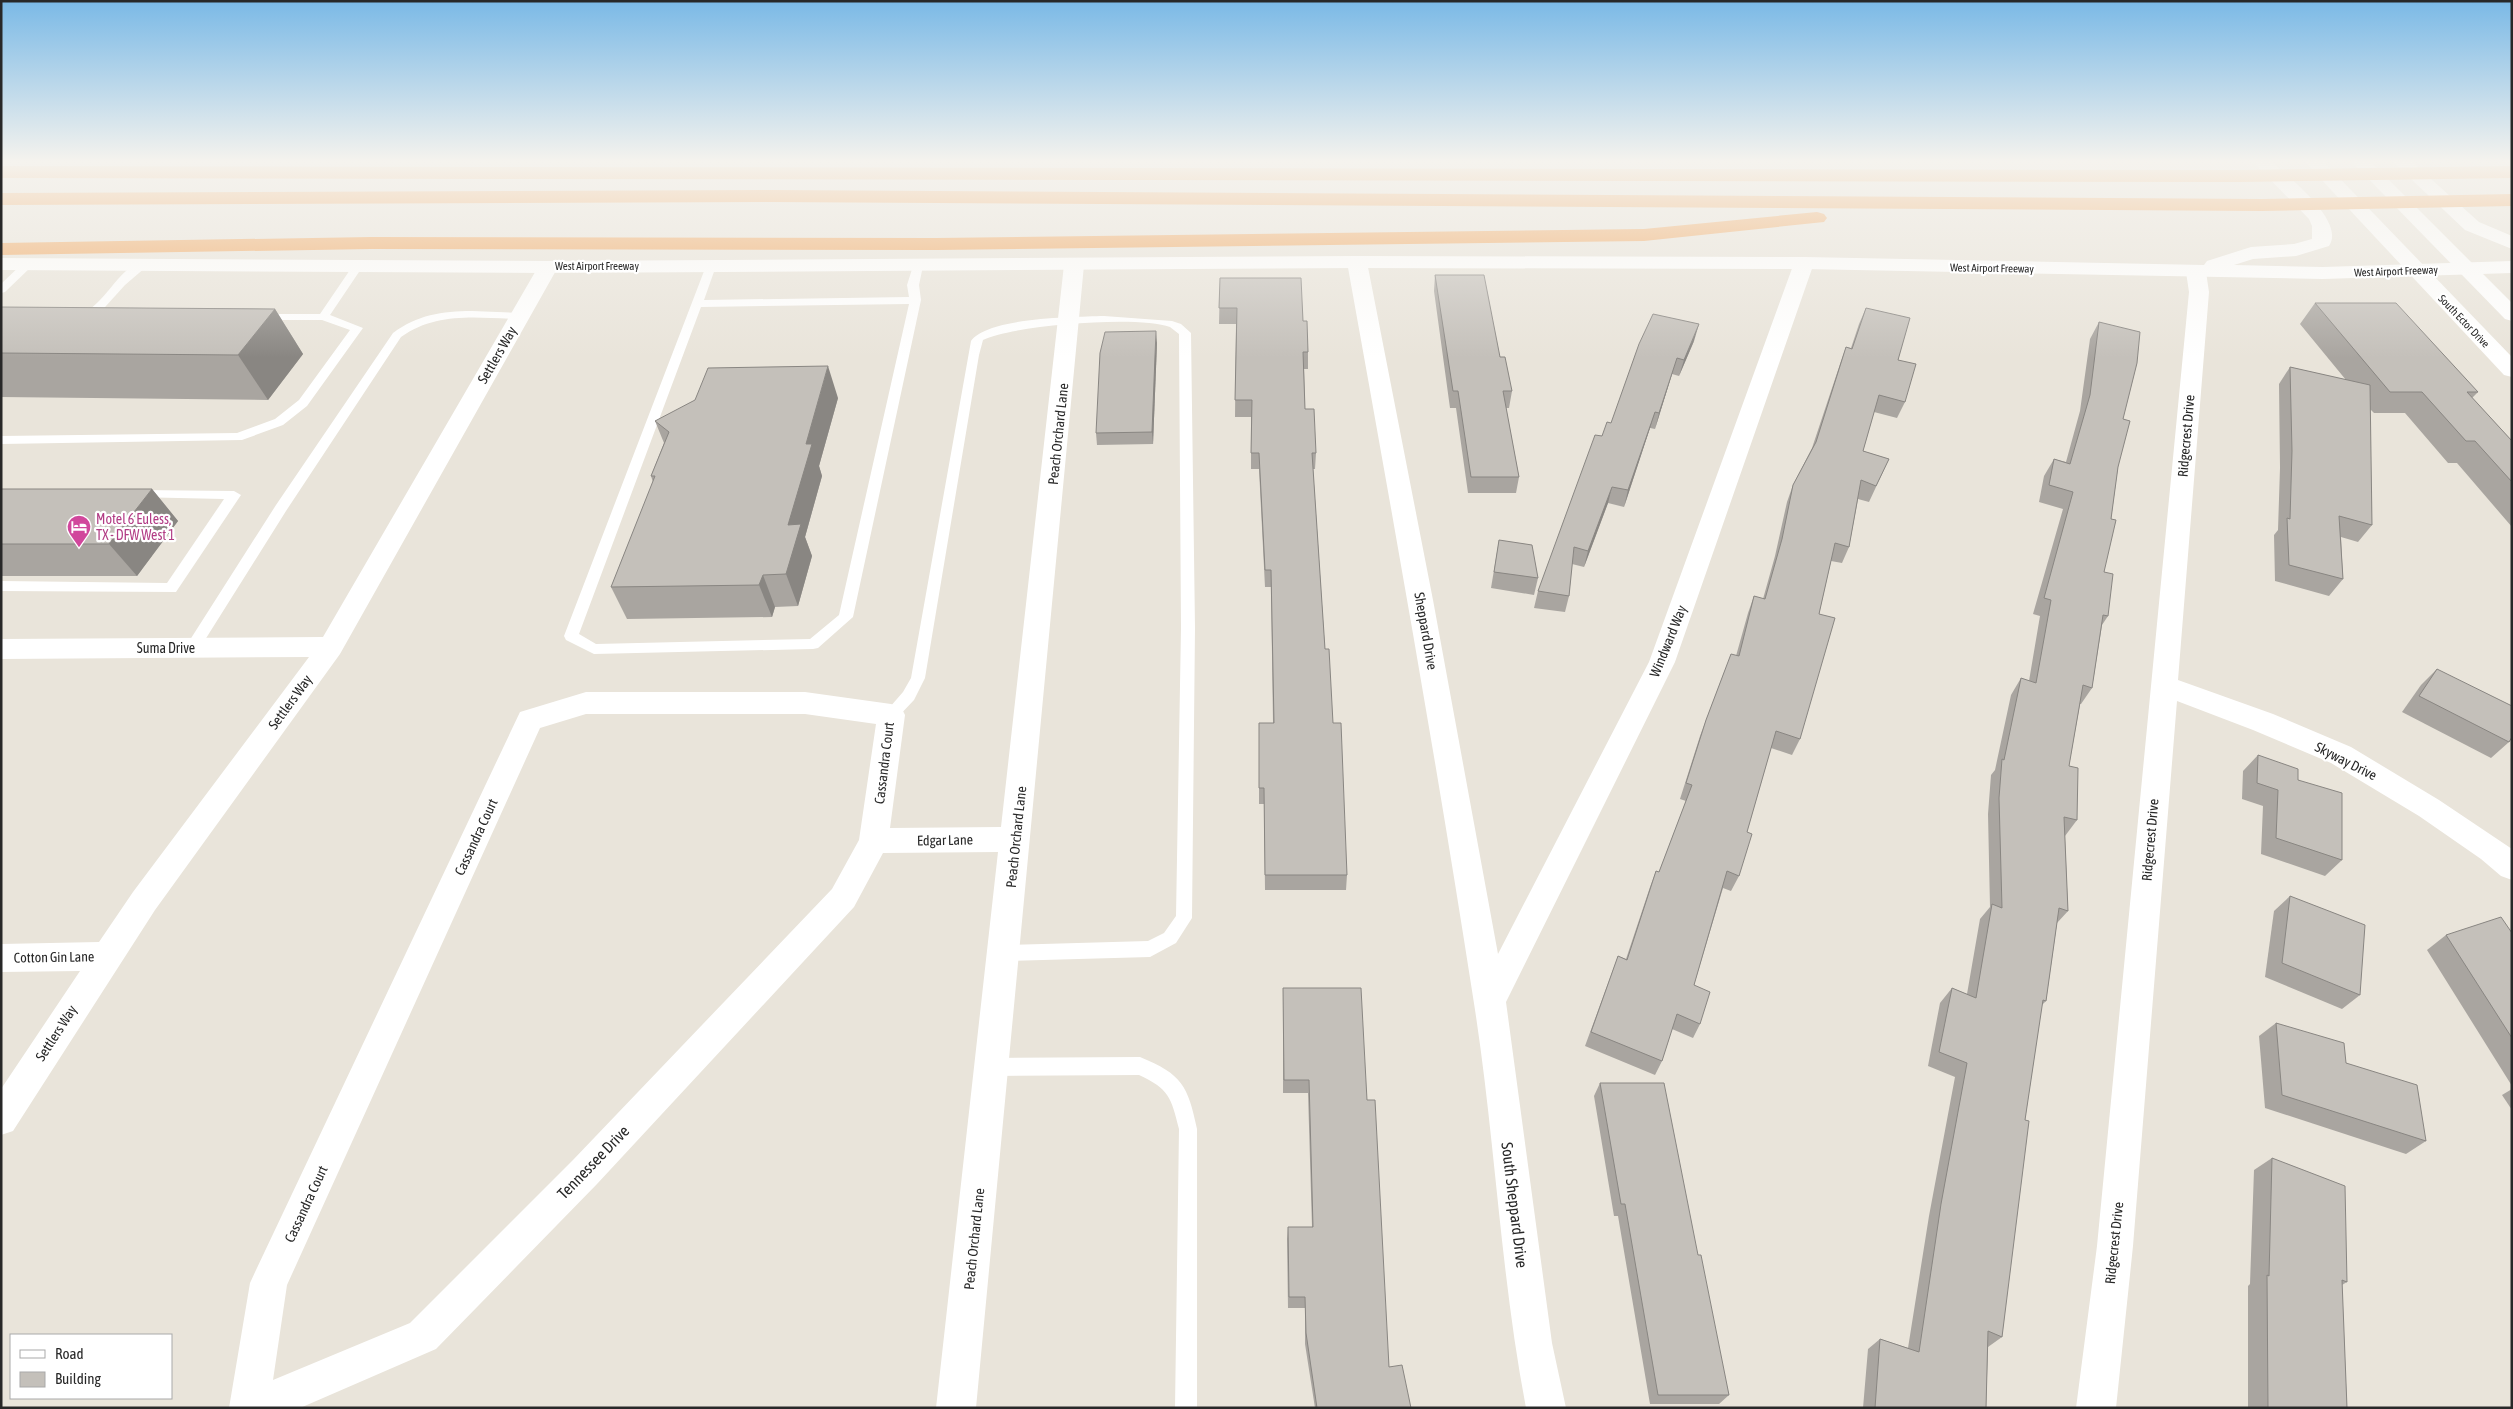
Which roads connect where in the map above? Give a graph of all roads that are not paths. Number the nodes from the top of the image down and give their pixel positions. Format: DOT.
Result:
graph roads {
  1 [pos="1725,227"];
  2 [pos="2322,227"];
  3 [pos="2375,227"];
  4 [pos="2425,227"];
  5 [pos="2474,227"];
  6 [pos="2512,243"];
  7 [pos="1,249"];
  8 [pos="1357,262"];
  9 [pos="1804,263"];
  10 [pos="1,264"];
  11 [pos="28,264"];
  12 [pos="142,265"];
  13 [pos="1074,265"];
  14 [pos="358,266"];
  15 [pos="711,266"];
  16 [pos="918,266"];
  17 [pos="548,267"];
  18 [pos="2512,267"];
  19 [pos="2466,269"];
  20 [pos="2416,271"];
  21 [pos="2196,272"];
  22 [pos="1,290"];
  23 [pos="915,300"];
  24 [pos="697,304"];
  25 [pos="92,315"];
  26 [pos="111,315"];
  27 [pos="2512,315"];
  28 [pos="520,316"];
  29 [pos="246,317"];
  30 [pos="324,317"];
  31 [pos="66,320"];
  32 [pos="1069,321"];
  33 [pos="2512,370"];
  34 [pos="1,440"];
  35 [pos="127,494"];
  36 [pos="1,586"];
  37 [pos="331,646"];
  38 [pos="193,647"];
  39 [pos="1,648"];
  40 [pos="2163,685"];
  41 [pos="891,715"];
  42 [pos="1016,838"];
  43 [pos="874,841"];
  44 [pos="2512,867"];
  45 [pos="1004,953"];
  46 [pos="107,956"];
  47 [pos="1,958"];
  48 [pos="1490,1001"];
  49 [pos="992,1067"];
  50 [pos="1,1119"];
  51 [pos="251,1408"];
  52 [pos="956,1408"];
  53 [pos="1186,1408"];
  54 [pos="1546,1408"];
  55 [pos="2096,1408"];
  1 -- 7 [label="highway"];
  2 -- 21 [label="street"];
  3 -- 20 [label="street, South Ector Drive"];
  4 -- 19 [label="street"];
  5 -- 6 [label="street"];
  8 -- 9 [label="street, West Airport Freeway"];
  8 -- 13 [label="street, West Airport Freeway"];
  8 -- 48 [label="street, Sheppard Drive"];
  9 -- 21 [label="street, West Airport Freeway"];
  9 -- 48 [label="street, Windward Way"];
  10 -- 11 [label="street, West Airport Freeway"];
  11 -- 12 [label="street, West Airport Freeway"];
  11 -- 22 [label="lane"];
  12 -- 14 [label="street, West Airport Freeway"];
  12 -- 25 [label="lane"];
  13 -- 16 [label="street, West Airport Freeway"];
  13 -- 32 [label="street, Peach Orchard Lane"];
  14 -- 17 [label="street, West Airport Freeway"];
  14 -- 30 [label="lane"];
  15 -- 16 [label="street, West Airport Freeway"];
  15 -- 17 [label="street, West Airport Freeway"];
  15 -- 24 [label="lane"];
  16 -- 23 [label="lane"];
  17 -- 28 [label="street, Settlers Way"];
  18 -- 19 [label="street, West Airport Freeway"];
  19 -- 20 [label="street, West Airport Freeway"];
  19 -- 27 [label="street"];
  20 -- 21 [label="street, West Airport Freeway"];
  20 -- 33 [label="street, South Ector Drive"];
  21 -- 40 [label="street, Ridgecrest Drive"];
  23 -- 24 [label="lane"];
  23 -- 24 [label="lane"];
  25 -- 26 [label="lane"];
  25 -- 31 [label="lane"];
  28 -- 37 [label="street, Settlers Way"];
  28 -- 38 [label="lane"];
  29 -- 30 [label="lane"];
  30 -- 34 [label="lane"];
  32 -- 41 [label="lane"];
  32 -- 42 [label="street, Peach Orchard Lane"];
  32 -- 45 [label="lane"];
  35 -- 36 [label="lane"];
  37 -- 38 [label="street, Suma Drive"];
  37 -- 46 [label="street, Settlers Way"];
  38 -- 39 [label="street, Suma Drive"];
  40 -- 44 [label="street, Skyway Drive"];
  40 -- 55 [label="street, Ridgecrest Drive"];
  41 -- 43 [label="street, Cassandra Court"];
  41 -- 51 [label="street, Cassandra Court"];
  42 -- 43 [label="street, Edgar Lane"];
  42 -- 45 [label="street, Peach Orchard Lane"];
  43 -- 51 [label="street, Tennessee Drive"];
  45 -- 49 [label="street, Peach Orchard Lane"];
  46 -- 47 [label="street, Cotton Gin Lane"];
  46 -- 50 [label="street, Settlers Way"];
  48 -- 54 [label="street, South Sheppard Drive"];
  49 -- 52 [label="street, Peach Orchard Lane"];
  49 -- 53 [label="lane"];
}
